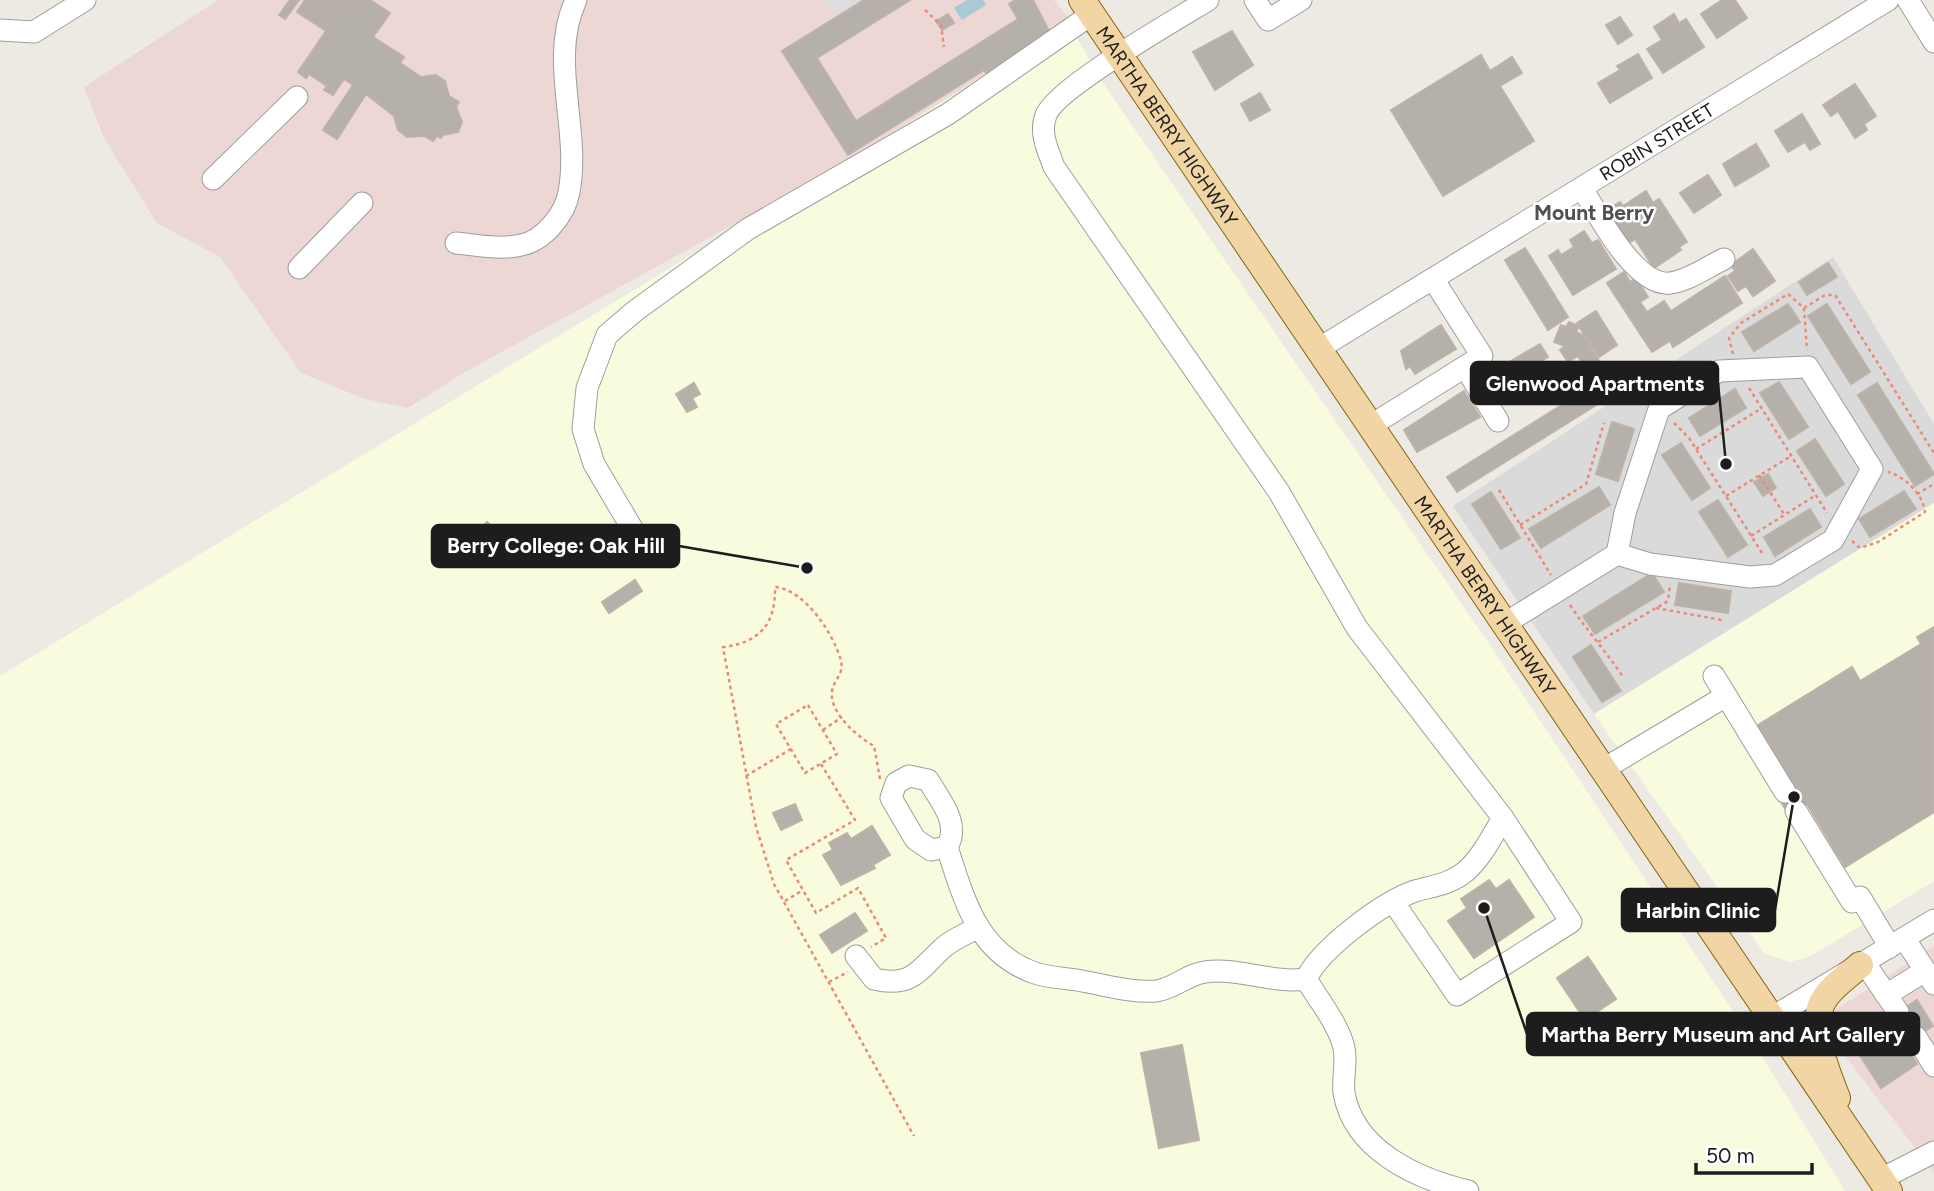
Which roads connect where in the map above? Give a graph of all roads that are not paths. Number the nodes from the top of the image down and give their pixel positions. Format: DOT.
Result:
graph roads {
  1 [pos="85,0"];
  2 [pos="576,0"];
  3 [pos="1209,0"];
  4 [pos="1255,0"];
  5 [pos="1301,0"];
  6 [pos="1888,0"];
  7 [pos="1908,0"];
  8 [pos="1087,7"];
  9 [pos="0,30"];
  10 [pos="1934,42"];
  11 [pos="1119,54"];
  12 [pos="297,97"];
  13 [pos="213,179"];
  14 [pos="1581,188"];
  15 [pos="362,202"];
  16 [pos="456,243"];
  17 [pos="1724,259"];
  18 [pos="299,268"];
  19 [pos="1433,279"];
  20 [pos="1318,349"];
  21 [pos="1465,367"];
  22 [pos="1498,421"];
  23 [pos="1370,426"];
  24 [pos="636,535"];
  25 [pos="1617,554"];
  26 [pos="1504,624"];
  27 [pos="1714,676"];
  28 [pos="1726,696"];
  29 [pos="1602,770"];
  30 [pos="1785,792"];
  31 [pos="1796,811"];
  32 [pos="1503,818"];
  33 [pos="947,847"];
  34 [pos="1394,903"];
  35 [pos="1934,920"];
  36 [pos="977,928"];
  37 [pos="1897,942"];
  38 [pos="856,956"];
  39 [pos="1862,964"];
  40 [pos="1929,977"];
  41 [pos="1306,979"];
  42 [pos="1771,1018"];
  43 [pos="1916,1037"];
  44 [pos="1934,1066"];
  45 [pos="1860,1148"];
  46 [pos="1934,1152"];
  47 [pos="1885,1185"];
  48 [pos="1468,1191"];
  1 -- 9 [label="street"];
  2 -- 16 [label="street"];
  3 -- 11 [label="street"];
  4 -- 5 [label="street"];
  6 -- 14 [label="street, ROBIN STREET"];
  7 -- 10 [label="street"];
  8 -- 11 [label="main road, MARTHA BERRY HIGHWAY"];
  8 -- 24 [label="street"];
  11 -- 20 [label="main road, MARTHA BERRY HIGHWAY"];
  11 -- 32 [label="street"];
  12 -- 13 [label="street"];
  14 -- 17 [label="street"];
  14 -- 19 [label="street, ROBIN STREET"];
  15 -- 18 [label="street"];
  19 -- 20 [label="street, ROBIN STREET"];
  19 -- 21 [label="street"];
  20 -- 23 [label="main road, MARTHA BERRY HIGHWAY"];
  21 -- 22 [label="street"];
  21 -- 23 [label="street"];
  23 -- 26 [label="main road, MARTHA BERRY HIGHWAY"];
  25 -- 25 [label="street"];
  25 -- 26 [label="street"];
  26 -- 29 [label="main road, MARTHA BERRY HIGHWAY"];
  27 -- 28 [label="street"];
  28 -- 29 [label="street"];
  28 -- 30 [label="street"];
  29 -- 42 [label="main road, MARTHA BERRY HIGHWAY"];
  31 -- 37 [label="street"];
  32 -- 34 [label="street"];
  32 -- 34 [label="street"];
  33 -- 33 [label="street"];
  33 -- 36 [label="street"];
  34 -- 41 [label="street"];
  35 -- 37 [label="street"];
  36 -- 38 [label="street"];
  36 -- 41 [label="street"];
  37 -- 39 [label="street"];
  37 -- 40 [label="street"];
  39 -- 40 [label="street"];
  39 -- 42 [label="street"];
  39 -- 45 [label="main road"];
  41 -- 48 [label="street"];
  42 -- 45 [label="main road, MARTHA BERRY HIGHWAY"];
  43 -- 44 [label="street"];
  45 -- 47 [label="main road, MARTHA BERRY HIGHWAY"];
  46 -- 47 [label="street"];
}
